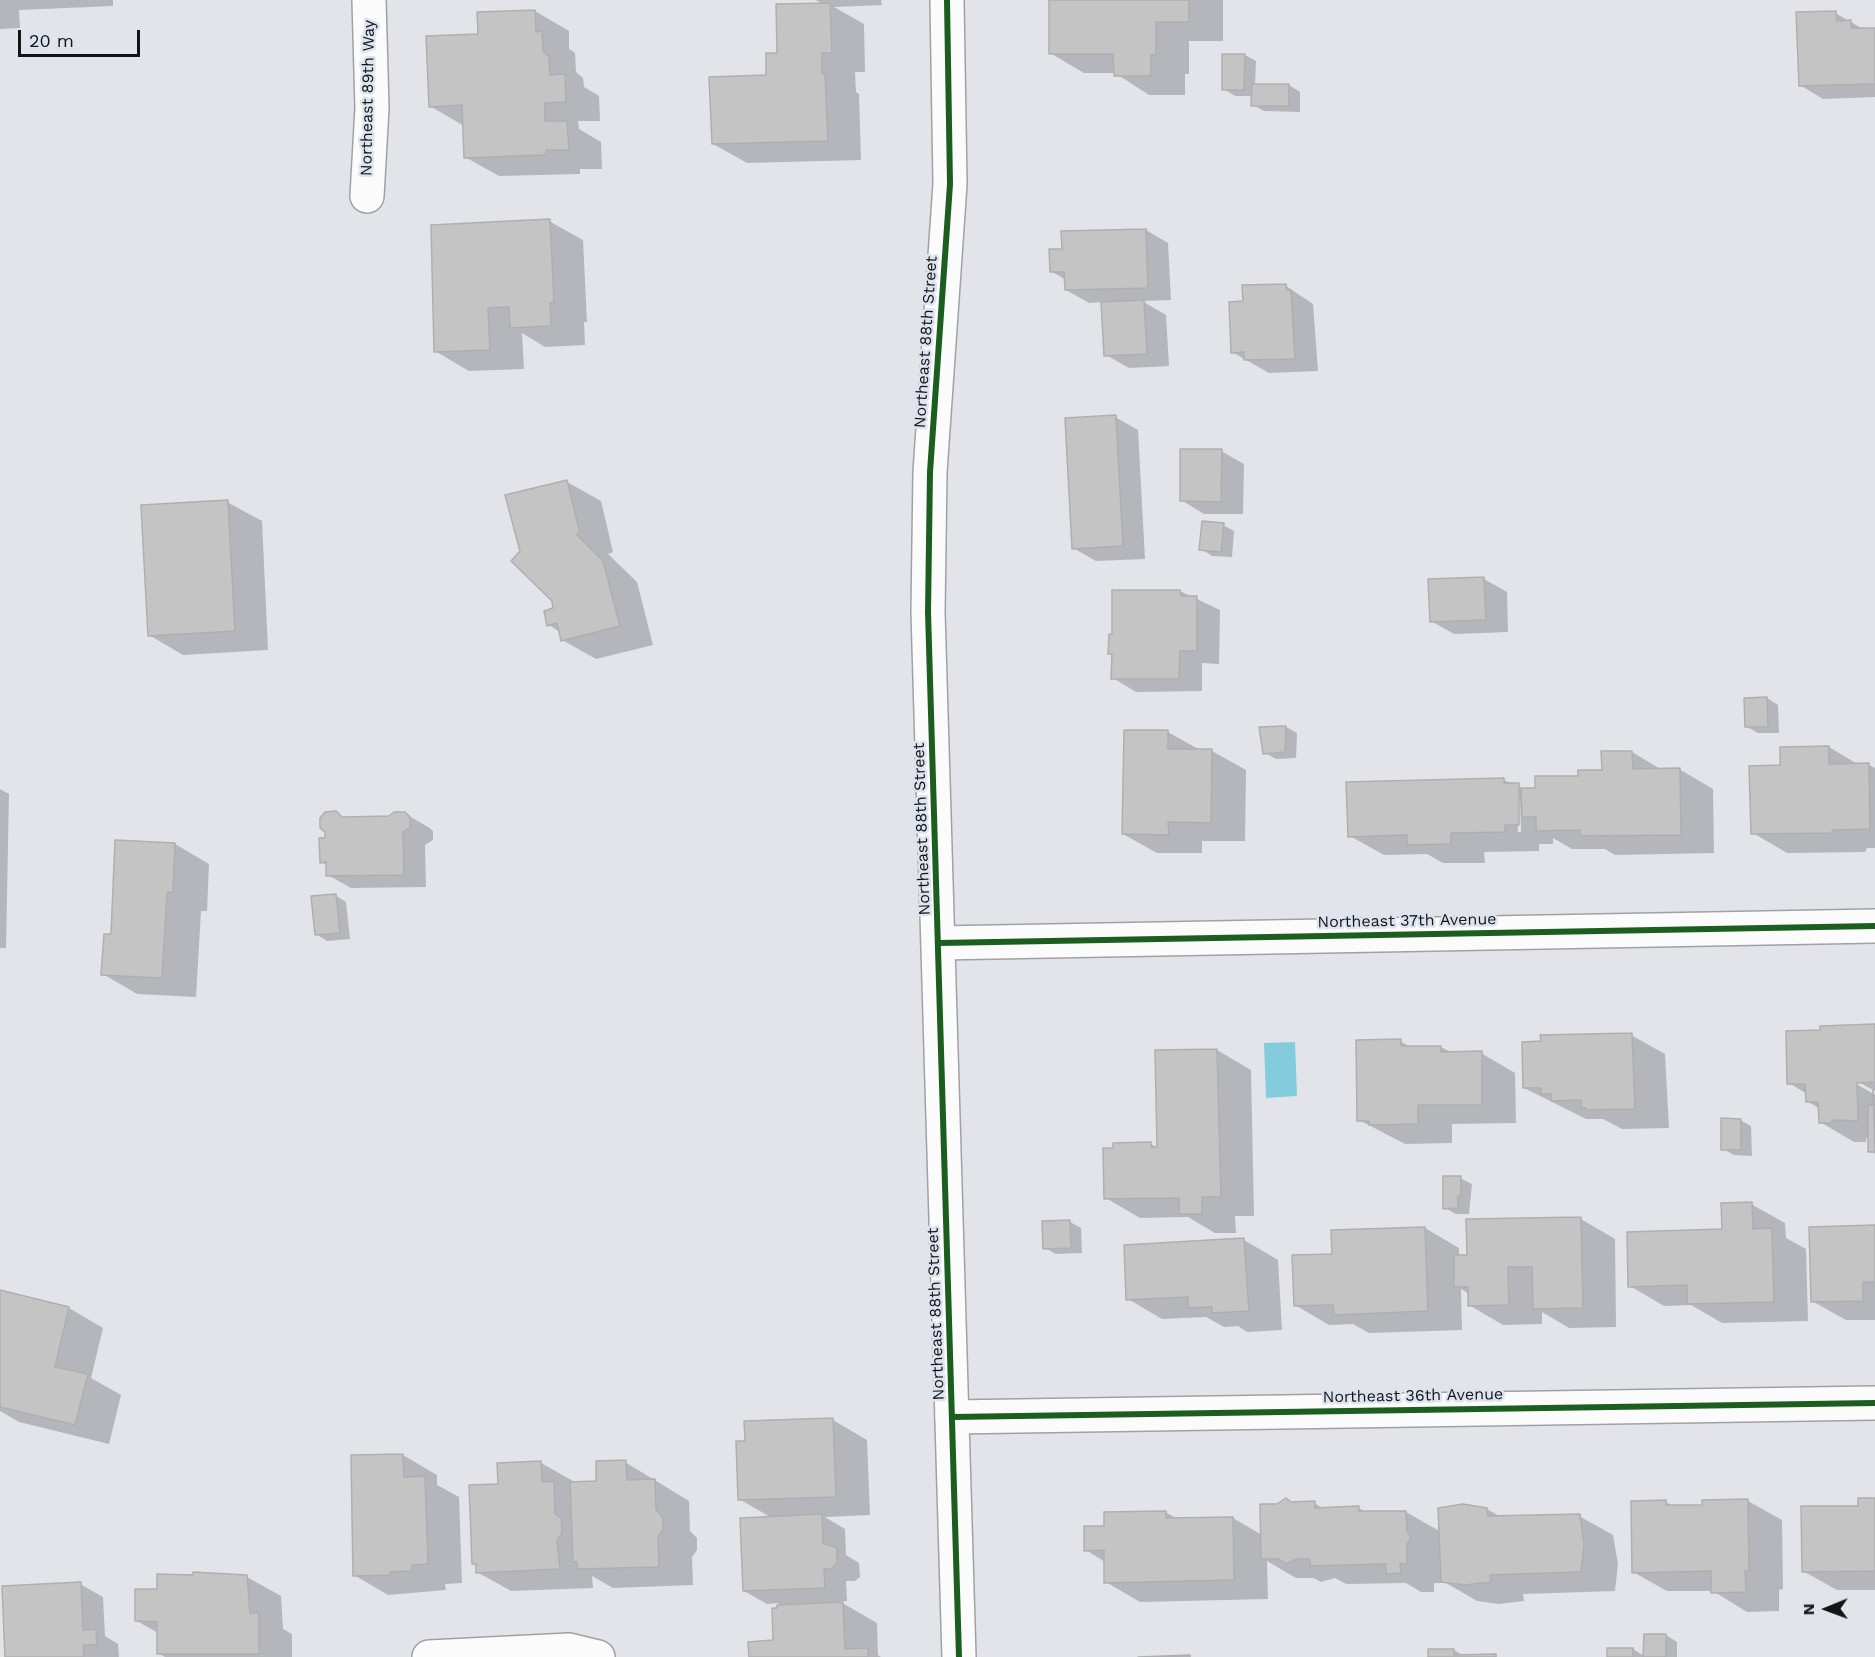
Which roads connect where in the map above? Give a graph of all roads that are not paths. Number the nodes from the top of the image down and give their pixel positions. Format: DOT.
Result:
graph roads {
  1 [pos="369,0"];
  2 [pos="947,0"];
  3 [pos="367,196"];
  4 [pos="1875,926"];
  5 [pos="939,943"];
  6 [pos="1875,1403"];
  7 [pos="952,1417"];
  8 [pos="429,1657"];
  9 [pos="598,1657"];
  10 [pos="959,1657"];
  1 -- 3 [label="street, Northeast 89th Way"];
  2 -- 5 [label="street, Northeast 88th Street"];
  4 -- 5 [label="street, Northeast 37th Avenue"];
  5 -- 7 [label="street, Northeast 88th Street"];
  6 -- 7 [label="street, Northeast 36th Avenue"];
  7 -- 10 [label="street, Northeast 88th Street"];
  8 -- 9 [label="street"];
}
